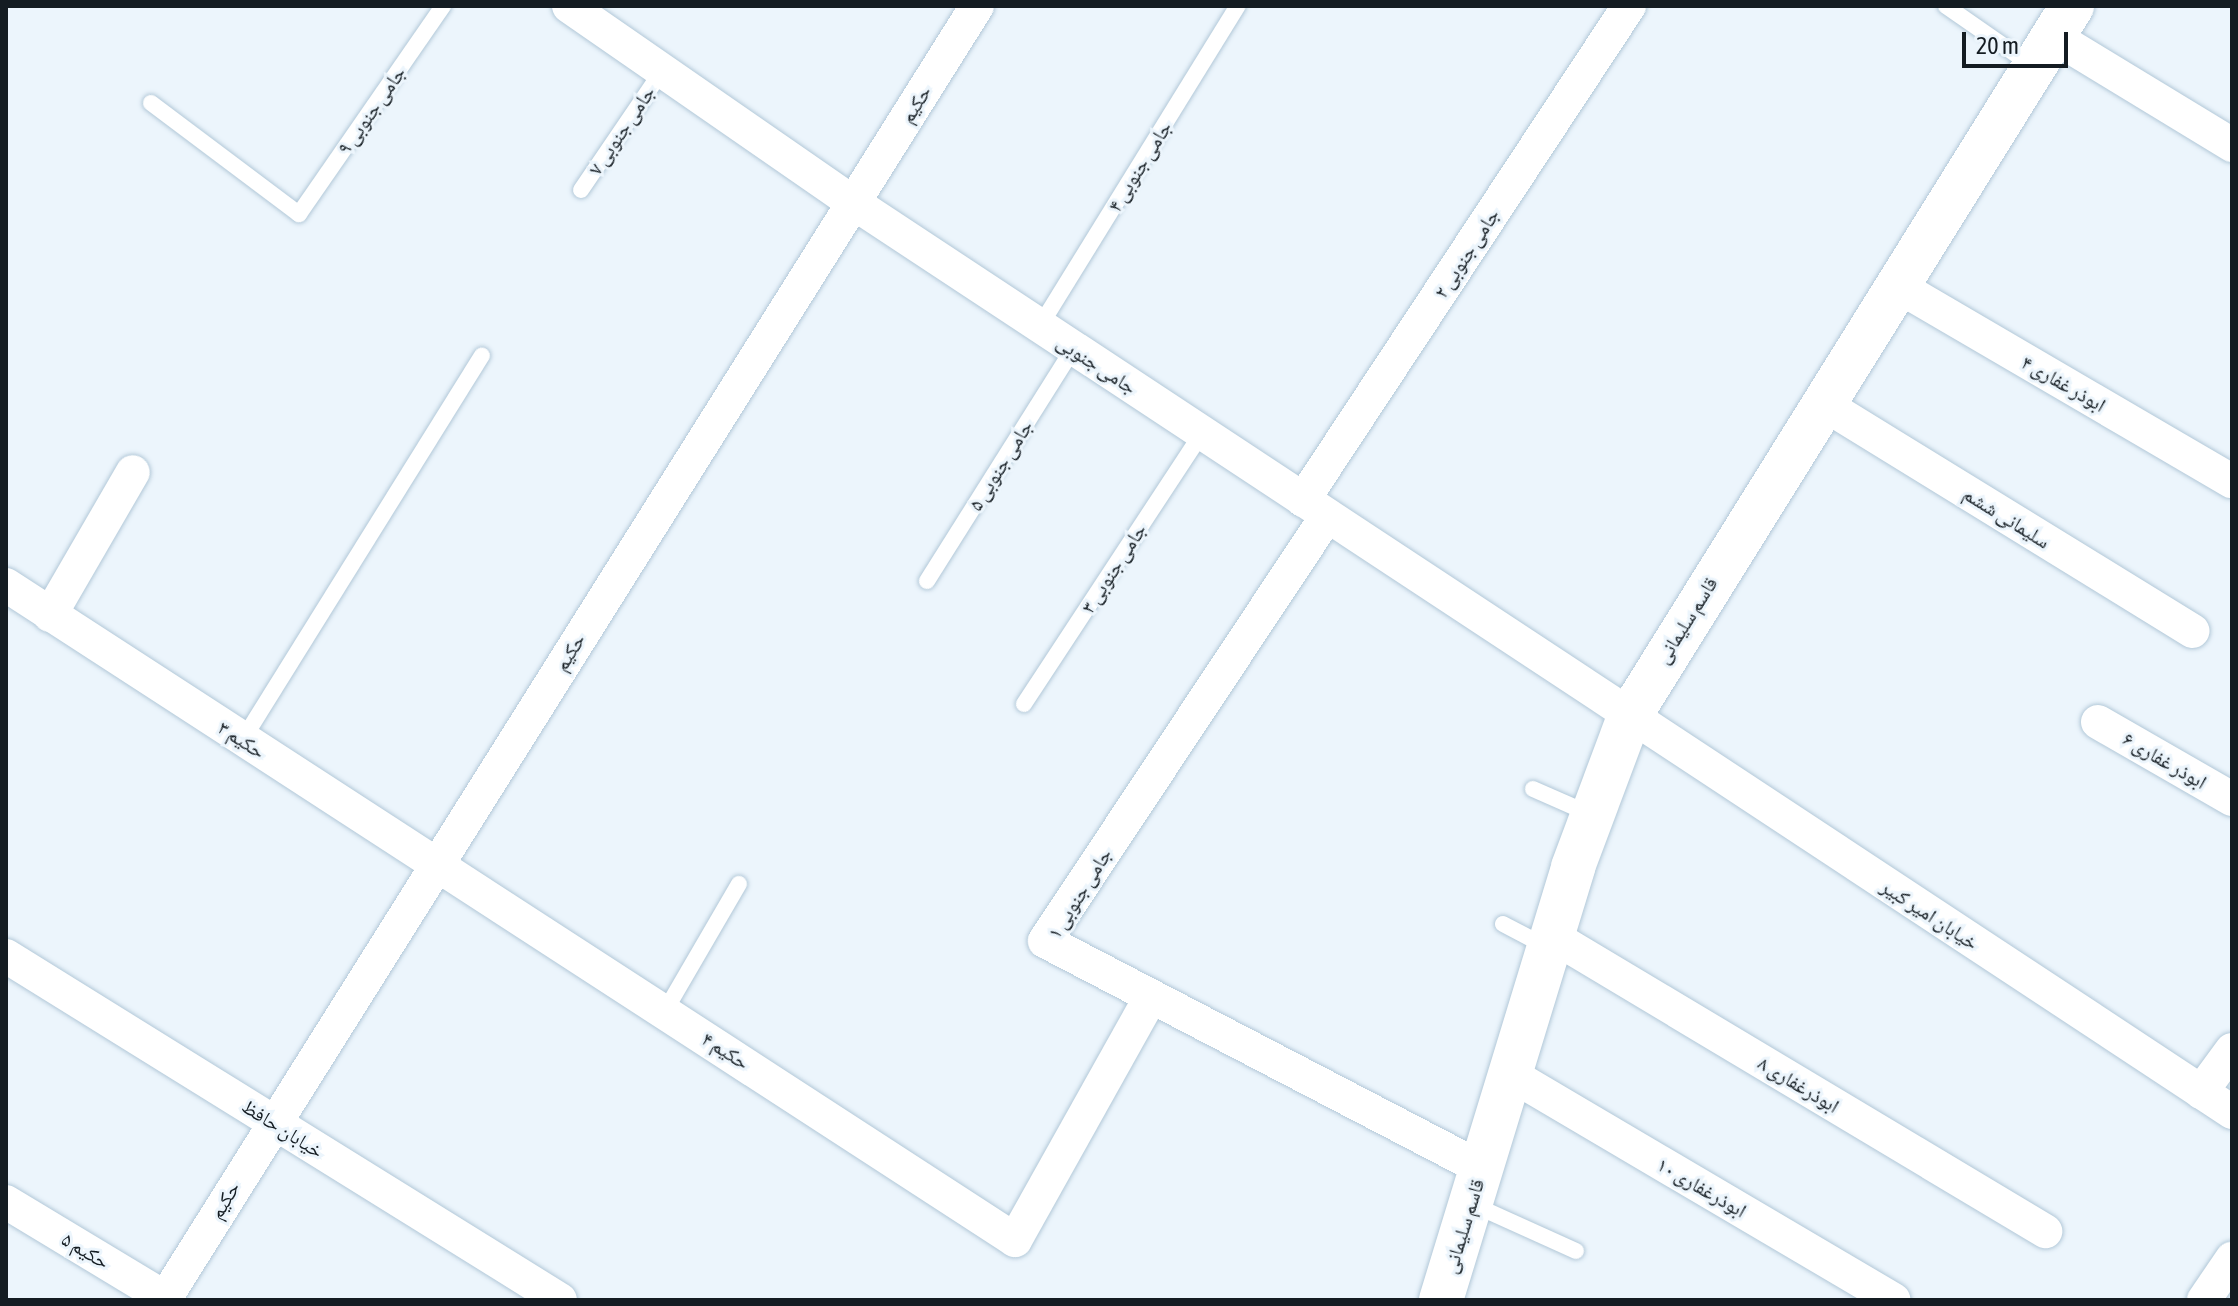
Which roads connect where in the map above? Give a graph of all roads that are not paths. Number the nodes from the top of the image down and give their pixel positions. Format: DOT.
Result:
graph roads {
  1 [pos="443,6"];
  2 [pos="569,6"];
  3 [pos="977,6"];
  4 [pos="1238,6"];
  5 [pos="1629,6"];
  6 [pos="1946,6"];
  7 [pos="2054,37"];
  8 [pos="662,71"];
  9 [pos="151,103"];
  10 [pos="2232,145"];
  11 [pos="581,190"];
  12 [pos="854,203"];
  13 [pos="1896,285"];
  14 [pos="1040,326"];
  15 [pos="1073,349"];
  16 [pos="482,356"];
  17 [pos="1822,403"];
  18 [pos="1202,433"];
  19 [pos="133,472"];
  20 [pos="2232,481"];
  21 [pos="1315,508"];
  22 [pos="927,581"];
  23 [pos="6,585"];
  24 [pos="50,615"];
  25 [pos="2192,631"];
  26 [pos="1024,704"];
  27 [pos="1629,717"];
  28 [pos="2098,722"];
  29 [pos="242,741"];
  30 [pos="1533,789"];
  31 [pos="2232,799"];
  32 [pos="1592,815"];
  33 [pos="436,860"];
  34 [pos="739,884"];
  35 [pos="1503,924"];
  36 [pos="1550,942"];
  37 [pos="6,956"];
  38 [pos="1151,997"];
  39 [pos="665,1011"];
  40 [pos="2232,1050"];
  41 [pos="1510,1074"];
  42 [pos="2201,1092"];
  43 [pos="2232,1112"];
  44 [pos="272,1121"];
  45 [pos="1476,1186"];
  46 [pos="6,1202"];
  47 [pos="2045,1231"];
  48 [pos="1576,1251"];
  49 [pos="2232,1259"];
  50 [pos="164,1299"];
  51 [pos="560,1300"];
  52 [pos="1441,1300"];
  53 [pos="1893,1300"];
  54 [pos="2204,1300"];
  1 -- 9 [label="lane, جامی جنوبی ۹"];
  2 -- 8 [label="street, جامی جنوبی"];
  3 -- 12 [label="street, حکیم"];
  4 -- 14 [label="lane, جامی جنوبی ۴"];
  5 -- 21 [label="street, جامی جنوبی ۲"];
  6 -- 7 [label="lane"];
  7 -- 10 [label="street"];
  7 -- 13 [label="street, قاسم سلیمانی"];
  8 -- 11 [label="lane, جامی جنوبی ۷"];
  8 -- 12 [label="street, جامی جنوبی"];
  12 -- 14 [label="street, جامی جنوبی"];
  12 -- 33 [label="street, حکیم"];
  13 -- 17 [label="street, قاسم سلیمانی"];
  13 -- 20 [label="street, ابوذر غفاری ۴"];
  14 -- 15 [label="street, جامی جنوبی"];
  15 -- 18 [label="street, جامی جنوبی"];
  15 -- 22 [label="lane, جامی جنوبی ۵"];
  16 -- 29 [label="lane"];
  17 -- 25 [label="street, سلیمانی ششم"];
  17 -- 27 [label="street, قاسم سلیمانی"];
  18 -- 21 [label="street, جامی جنوبی"];
  18 -- 26 [label="lane, جامی جنوبی ۳"];
  19 -- 24 [label="street"];
  21 -- 27 [label="street, جامی جنوبی"];
  21 -- 38 [label="street, جامی جنوبی ۱"];
  23 -- 24 [label="street, حکیم ۳"];
  24 -- 29 [label="street, حکیم ۳"];
  27 -- 32 [label="street, قاسم سلیمانی"];
  27 -- 42 [label="street, خیابان امیر کبیر"];
  28 -- 31 [label="street, ابوذر غفاری ۶"];
  29 -- 33 [label="street, حکیم ۳"];
  30 -- 32 [label="lane"];
  32 -- 36 [label="street, قاسم سلیمانی"];
  33 -- 39 [label="street, حکیم ۴"];
  33 -- 44 [label="street, حکیم"];
  34 -- 39 [label="lane"];
  35 -- 36 [label="lane"];
  36 -- 41 [label="street, قاسم سلیمانی"];
  36 -- 47 [label="street, ابوذرغفاری ۸"];
  37 -- 44 [label="street, خیابان حافظ"];
  38 -- 39 [label="street, حکیم ۴"];
  38 -- 45 [label="street, جامی جنوبی ۱"];
  40 -- 42 [label="street"];
  41 -- 45 [label="street, قاسم سلیمانی"];
  41 -- 53 [label="street, ابوذرغفاری ۱۰"];
  42 -- 43 [label="street, خیابان امیر کبیر"];
  44 -- 50 [label="street, حکیم"];
  44 -- 51 [label="street, خیابان حافظ"];
  45 -- 48 [label="lane"];
  45 -- 52 [label="street, قاسم سلیمانی"];
  46 -- 50 [label="street, حکیم ۵"];
  49 -- 54 [label="street"];
}
